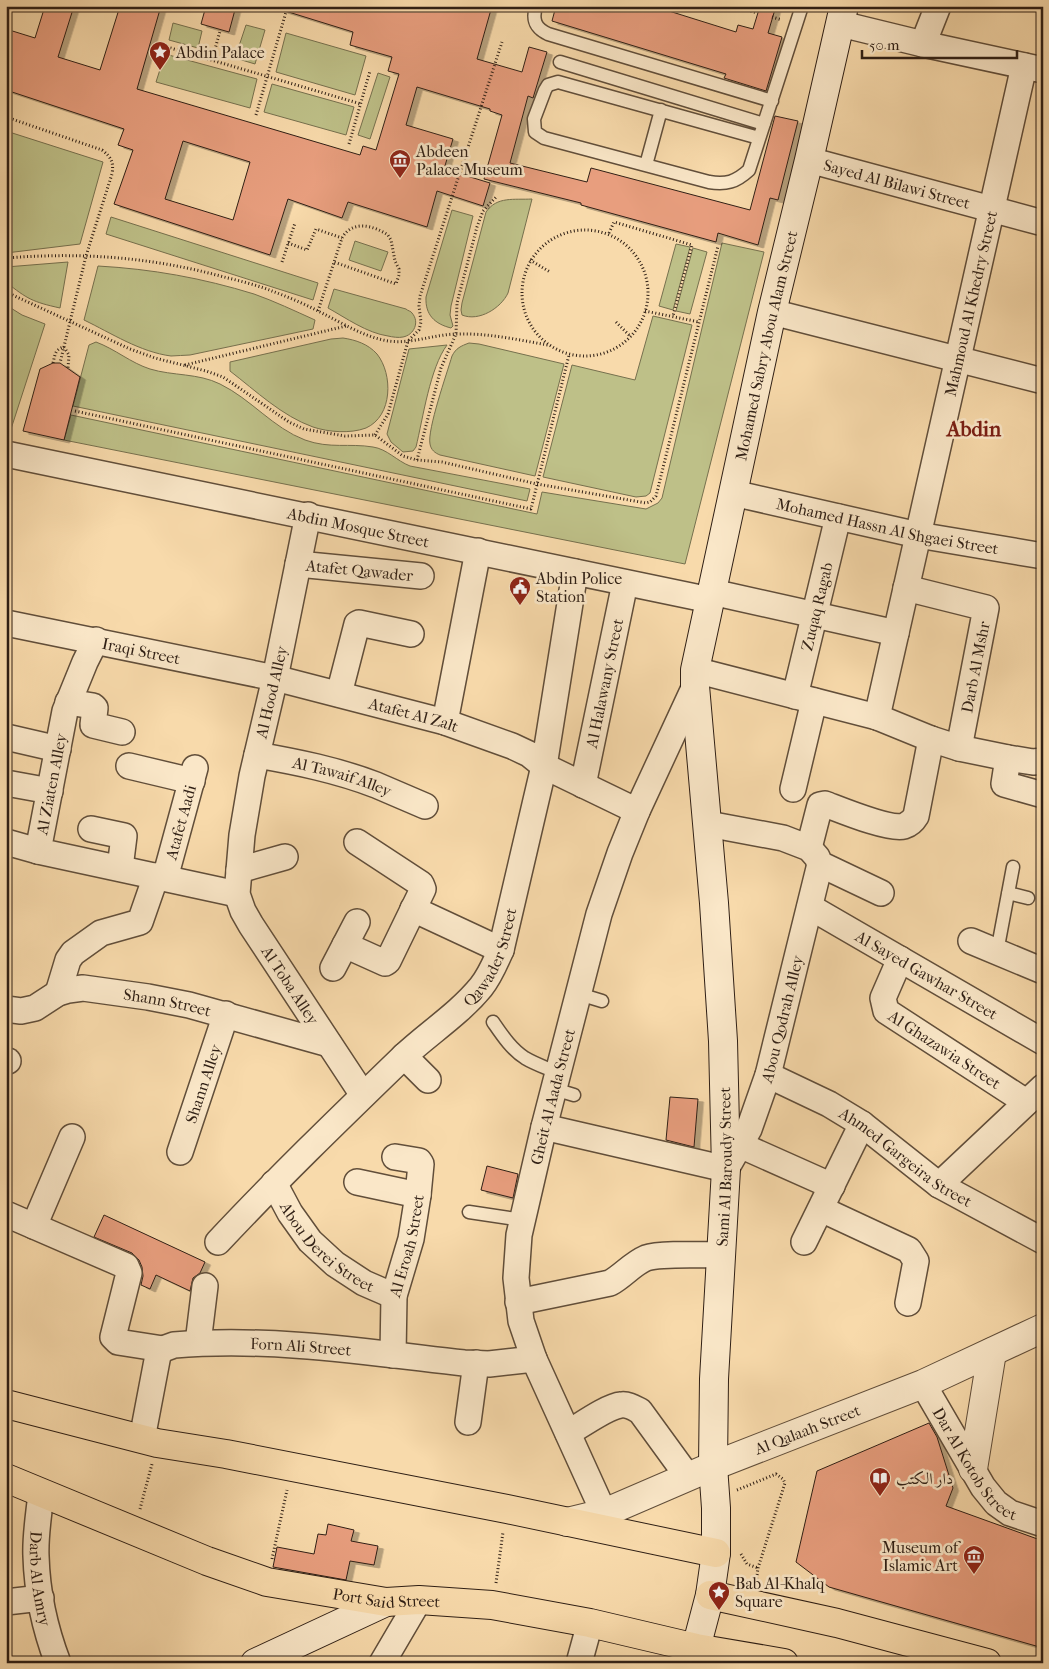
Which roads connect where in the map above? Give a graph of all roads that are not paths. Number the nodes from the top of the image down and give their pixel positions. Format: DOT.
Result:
graph roads {
  1 [pos="536,6"];
  2 [pos="802,6"];
  3 [pos="938,6"];
  4 [pos="842,15"];
  5 [pos="923,44"];
  6 [pos="560,62"];
  7 [pos="1033,68"];
  8 [pos="772,101"];
  9 [pos="661,110"];
  10 [pos="764,124"];
  11 [pos="759,138"];
  12 [pos="809,160"];
  13 [pos="646,165"];
  14 [pos="992,210"];
  15 [pos="1043,223"];
  16 [pos="772,312"];
  17 [pos="958,360"];
  18 [pos="1043,381"];
  19 [pos="6,454"];
  20 [pos="733,493"];
  21 [pos="308,515"];
  22 [pos="838,517"];
  23 [pos="918,535"];
  24 [pos="478,551"];
  25 [pos="1043,556"];
  26 [pos="298,564"];
  27 [pos="575,572"];
  28 [pos="421,576"];
  29 [pos="625,583"];
  30 [pos="906,588"];
  31 [pos="711,596"];
  32 [pos="815,615"];
  33 [pos="6,623"];
  34 [pos="896,633"];
  35 [pos="411,634"];
  36 [pos="96,640"];
  37 [pos="276,678"];
  38 [pos="695,678"];
  39 [pos="338,694"];
  40 [pos="804,699"];
  41 [pos="68,702"];
  42 [pos="876,717"];
  43 [pos="445,722"];
  44 [pos="122,732"];
  45 [pos="6,737"];
  46 [pos="931,739"];
  47 [pos="959,748"];
  48 [pos="58,749"];
  49 [pos="257,755"];
  50 [pos="1008,758"];
  51 [pos="1043,761"];
  52 [pos="129,766"];
  53 [pos="544,766"];
  54 [pos="6,783"];
  55 [pos="583,785"];
  56 [pos="793,790"];
  57 [pos="50,791"];
  58 [pos="1043,795"];
  59 [pos="425,806"];
  60 [pos="637,811"];
  61 [pos="708,824"];
  62 [pos="91,829"];
  63 [pos="6,842"];
  64 [pos="357,842"];
  65 [pos="38,851"];
  66 [pos="814,856"];
  67 [pos="285,857"];
  68 [pos="1013,867"];
  69 [pos="120,868"];
  70 [pos="238,870"];
  71 [pos="161,877"];
  72 [pos="881,892"];
  73 [pos="1008,893"];
  74 [pos="237,894"];
  75 [pos="1028,898"];
  76 [pos="810,907"];
  77 [pos="413,909"];
  78 [pos="357,922"];
  79 [pos="971,941"];
  80 [pos="345,945"];
  81 [pos="501,950"];
  82 [pos="997,952"];
  83 [pos="900,959"];
  84 [pos="333,968"];
  85 [pos="1043,971"];
  86 [pos="58,993"];
  87 [pos="6,1009"];
  88 [pos="226,1014"];
  89 [pos="493,1022"];
  90 [pos="1043,1042"];
  91 [pos="329,1044"];
  92 [pos="404,1056"];
  93 [pos="768,1075"];
  94 [pos="428,1080"];
  95 [pos="562,1086"];
  96 [pos="1034,1095"];
  97 [pos="363,1096"];
  98 [pos="862,1124"];
  99 [pos="544,1127"];
  100 [pos="72,1137"];
  101 [pos="740,1145"];
  102 [pos="180,1152"];
  103 [pos="395,1157"];
  104 [pos="726,1169"];
  105 [pos="356,1182"];
  106 [pos="274,1183"];
  107 [pos="939,1185"];
  108 [pos="832,1186"];
  109 [pos="418,1195"];
  110 [pos="820,1209"];
  111 [pos="469,1212"];
  112 [pos="6,1214"];
  113 [pos="522,1220"];
  114 [pos="34,1226"];
  115 [pos="1043,1241"];
  116 [pos="218,1242"];
  117 [pos="804,1242"];
  118 [pos="721,1255"];
  119 [pos="205,1286"];
  120 [pos="394,1296"];
  121 [pos="518,1302"];
  122 [pos="908,1303"];
  123 [pos="1043,1328"];
  124 [pos="198,1343"];
  125 [pos="163,1349"];
  126 [pos="992,1352"];
  127 [pos="393,1355"];
  128 [pos="534,1359"];
  129 [pos="476,1363"];
  130 [pos="923,1384"];
  131 [pos="6,1404"];
  132 [pos="468,1422"];
  133 [pos="568,1433"];
  134 [pos="150,1441"];
  135 [pos="712,1466"];
  136 [pos="973,1469"];
  137 [pos="688,1477"];
  138 [pos="6,1478"];
  139 [pos="41,1494"];
  140 [pos="604,1513"];
  141 [pos="567,1522"];
  142 [pos="1043,1524"];
  143 [pos="728,1553"];
  144 [pos="710,1595"];
  145 [pos="40,1598"];
  146 [pos="419,1600"];
  147 [pos="6,1602"];
  148 [pos="386,1602"];
  149 [pos="590,1623"];
  150 [pos="696,1655"];
  151 [pos="58,1663"];
  152 [pos="256,1663"];
  153 [pos="382,1663"];
  154 [pos="579,1663"];
  155 [pos="784,1663"];
  156 [pos="988,1663"];
  1 -- 8 [label="lane"];
  2 -- 8 [label="lane"];
  3 -- 5 [label="street"];
  4 -- 5 [label="street"];
  4 -- 12 [label="main road, Mohamed Sabry Abou Alam Street"];
  5 -- 7 [label="street"];
  6 -- 10 [label="lane"];
  7 -- 14 [label="street, Mahmoud Al Khedry Street"];
  8 -- 10 [label="lane"];
  9 -- 11 [label="lane"];
  9 -- 13 [label="lane"];
  9 -- 13 [label="lane"];
  10 -- 11 [label="lane"];
  11 -- 13 [label="lane"];
  12 -- 14 [label="street, Sayed Al Bilawi Street"];
  12 -- 16 [label="main road, Mohamed Sabry Abou Alam Street"];
  14 -- 15 [label="street, Sayed Al Bilawi Street"];
  14 -- 17 [label="street, Mahmoud Al Khedry Street"];
  16 -- 17 [label="street"];
  16 -- 20 [label="main road, Mohamed Sabry Abou Alam Street"];
  17 -- 18 [label="street"];
  17 -- 23 [label="street, Mahmoud Al Khedry Street"];
  19 -- 21 [label="street, Abdin Mosque Street"];
  20 -- 22 [label="street, Mohamed Hassn Al Shgaei Street"];
  20 -- 31 [label="main road, Mohamed Sabry Abou Alam Street"];
  21 -- 24 [label="street, Abdin Mosque Street"];
  21 -- 26 [label="street, Al Hood Alley"];
  22 -- 23 [label="street, Mohamed Hassn Al Shgaei Street"];
  22 -- 32 [label="street, Zuqaq Ragab"];
  23 -- 25 [label="street, Mohamed Hassn Al Shgaei Street"];
  23 -- 30 [label="street, Mahmoud Al Khedry Street"];
  24 -- 27 [label="street, Abdin Mosque Street"];
  24 -- 43 [label="street"];
  26 -- 28 [label="street, Atafet Qawader"];
  26 -- 37 [label="street, Al Hood Alley"];
  27 -- 29 [label="street, Abdin Mosque Street"];
  27 -- 53 [label="street, Qawader Street"];
  29 -- 31 [label="street, Abdin Mosque Street"];
  29 -- 55 [label="street, Al Halawany Street"];
  30 -- 34 [label="street, Mahmoud Al Khedry Street"];
  30 -- 47 [label="street, Darb Al Mshr"];
  31 -- 32 [label="street, Abdin Mosque Street"];
  31 -- 38 [label="main road, Mohamed Sabry Abou Alam Street"];
  32 -- 34 [label="street, Abdin Mosque Street"];
  32 -- 40 [label="street, Zuqaq Ragab"];
  33 -- 36 [label="street, Iraqi Street"];
  34 -- 42 [label="street, Mahmoud Al Khedry Street"];
  35 -- 39 [label="street"];
  36 -- 37 [label="street, Iraqi Street"];
  36 -- 41 [label="street, Al Ziaten Alley"];
  37 -- 39 [label="street, Atafet Al Zalt"];
  37 -- 49 [label="street, Al Hood Alley"];
  38 -- 40 [label="street"];
  38 -- 60 [label="street, Gheit Al Aada Street"];
  38 -- 61 [label="main road, Sami Al Baroudy Street"];
  39 -- 43 [label="street, Atafet Al Zalt"];
  40 -- 42 [label="street"];
  40 -- 56 [label="street"];
  41 -- 44 [label="street"];
  41 -- 48 [label="street, Al Ziaten Alley"];
  42 -- 46 [label="street"];
  43 -- 53 [label="street, Atafet Al Zalt"];
  45 -- 48 [label="street"];
  46 -- 47 [label="street"];
  46 -- 66 [label="street, Abou Qodrah Alley"];
  47 -- 50 [label="street"];
  48 -- 57 [label="street, Al Ziaten Alley"];
  49 -- 59 [label="street, Al Tawaif Alley"];
  49 -- 70 [label="street, Al Hood Alley"];
  50 -- 51 [label="street"];
  50 -- 58 [label="street"];
  52 -- 71 [label="street, Atafet Aadi"];
  53 -- 55 [label="street, Atafet Al Zalt"];
  53 -- 81 [label="street, Qawader Street"];
  54 -- 57 [label="street"];
  55 -- 60 [label="street, Atafet Al Zalt"];
  57 -- 65 [label="street, Al Ziaten Alley"];
  60 -- 95 [label="street, Gheit Al Aada Street"];
  61 -- 66 [label="street"];
  61 -- 104 [label="main road, Sami Al Baroudy Street"];
  62 -- 69 [label="street"];
  63 -- 65 [label="street"];
  64 -- 77 [label="street"];
  65 -- 69 [label="street, Al Ziaten Alley"];
  66 -- 72 [label="street"];
  66 -- 76 [label="street, Abou Qodrah Alley"];
  67 -- 70 [label="street"];
  68 -- 73 [label="lane"];
  69 -- 71 [label="street, Al Ziaten Alley"];
  70 -- 74 [label="street, Al Toba Alley"];
  71 -- 74 [label="street, Al Ziaten Alley"];
  71 -- 86 [label="street, Atafet Aadi"];
  73 -- 75 [label="lane"];
  73 -- 82 [label="lane"];
  74 -- 91 [label="street, Al Toba Alley"];
  76 -- 83 [label="street, Al Sayed Gawhar Street"];
  76 -- 93 [label="street, Abou Qodrah Alley"];
  77 -- 80 [label="street"];
  77 -- 81 [label="street"];
  78 -- 80 [label="street"];
  79 -- 82 [label="street"];
  80 -- 84 [label="street"];
  81 -- 92 [label="street, Qawader Street"];
  82 -- 85 [label="street"];
  83 -- 90 [label="street, Al Sayed Gawhar Street"];
  83 -- 96 [label="street, Al Ghazawia Street"];
  86 -- 87 [label="street, Shann Street"];
  86 -- 88 [label="street, Shann Street"];
  88 -- 91 [label="street, Shann Street"];
  88 -- 102 [label="street, Shann Alley"];
  89 -- 95 [label="lane"];
  91 -- 97 [label="street, Al Toba Alley"];
  92 -- 94 [label="street"];
  92 -- 97 [label="street, Qawader Street"];
  93 -- 98 [label="street, Ahmed Gargeira Street"];
  93 -- 101 [label="street, Abou Qodrah Alley"];
  95 -- 99 [label="street, Gheit Al Aada Street"];
  96 -- 107 [label="street"];
  97 -- 106 [label="street, Qawader Street"];
  98 -- 107 [label="street, Ahmed Gargeira Street"];
  98 -- 108 [label="street"];
  99 -- 104 [label="street"];
  99 -- 113 [label="street, Gheit Al Aada Street"];
  100 -- 114 [label="street"];
  101 -- 104 [label="street, Abou Qodrah Alley"];
  101 -- 108 [label="street"];
  103 -- 109 [label="street, Al Eroah Street"];
  104 -- 118 [label="main road, Sami Al Baroudy Street"];
  105 -- 109 [label="street"];
  106 -- 116 [label="street, Qawader Street"];
  106 -- 120 [label="street, Abou Derei Street"];
  107 -- 115 [label="street, Ahmed Gargeira Street"];
  108 -- 110 [label="street"];
  109 -- 120 [label="street, Al Eroah Street"];
  110 -- 117 [label="street"];
  110 -- 122 [label="street"];
  111 -- 113 [label="lane"];
  112 -- 114 [label="street"];
  113 -- 121 [label="street, Gheit Al Aada Street"];
  114 -- 125 [label="street"];
  118 -- 121 [label="street"];
  118 -- 135 [label="main road, Sami Al Baroudy Street"];
  119 -- 124 [label="street"];
  120 -- 127 [label="street, Al Eroah Street"];
  121 -- 128 [label="street, Gheit Al Aada Street"];
  123 -- 126 [label="main road, Al Qalaah Street"];
  124 -- 125 [label="street, Forn Ali Street"];
  124 -- 127 [label="street, Forn Ali Street"];
  125 -- 134 [label="street"];
  126 -- 130 [label="main road, Al Qalaah Street"];
  126 -- 136 [label="main road"];
  127 -- 129 [label="street, Forn Ali Street"];
  128 -- 129 [label="street, Forn Ali Street"];
  128 -- 133 [label="street, Gheit Al Aada Street"];
  129 -- 132 [label="street"];
  130 -- 135 [label="main road, Al Qalaah Street"];
  130 -- 136 [label="street, Dar Al Kotob Street"];
  131 -- 134 [label="main road"];
  133 -- 137 [label="street"];
  133 -- 140 [label="street, Gheit Al Aada Street"];
  134 -- 141 [label="main road"];
  135 -- 137 [label="main road, Al Qalaah Street"];
  135 -- 143 [label="main road, Sami Al Baroudy Street"];
  136 -- 142 [label="street, Dar Al Kotob Street"];
  137 -- 140 [label="main road, Al Qalaah Street"];
  138 -- 139 [label="main road, Port Said Street"];
  139 -- 145 [label="street, Darb Al Amry"];
  139 -- 148 [label="main road, Port Said Street"];
  140 -- 141 [label="main road, Al Qalaah Street"];
  141 -- 143 [label="main road"];
  143 -- 144 [label="main road, Sami Al Baroudy Street"];
  144 -- 150 [label="main road, Sami Al Baroudy Street"];
  144 -- 156 [label="main road"];
  145 -- 147 [label="street"];
  145 -- 151 [label="street, Darb Al Amry"];
  146 -- 148 [label="main road, Port Said Street"];
  146 -- 149 [label="main road, Port Said Street"];
  146 -- 153 [label="street"];
  148 -- 152 [label="main road"];
  149 -- 150 [label="main road, Port Said Street"];
  149 -- 154 [label="street"];
  150 -- 155 [label="main road, Port Said Street"];
}
